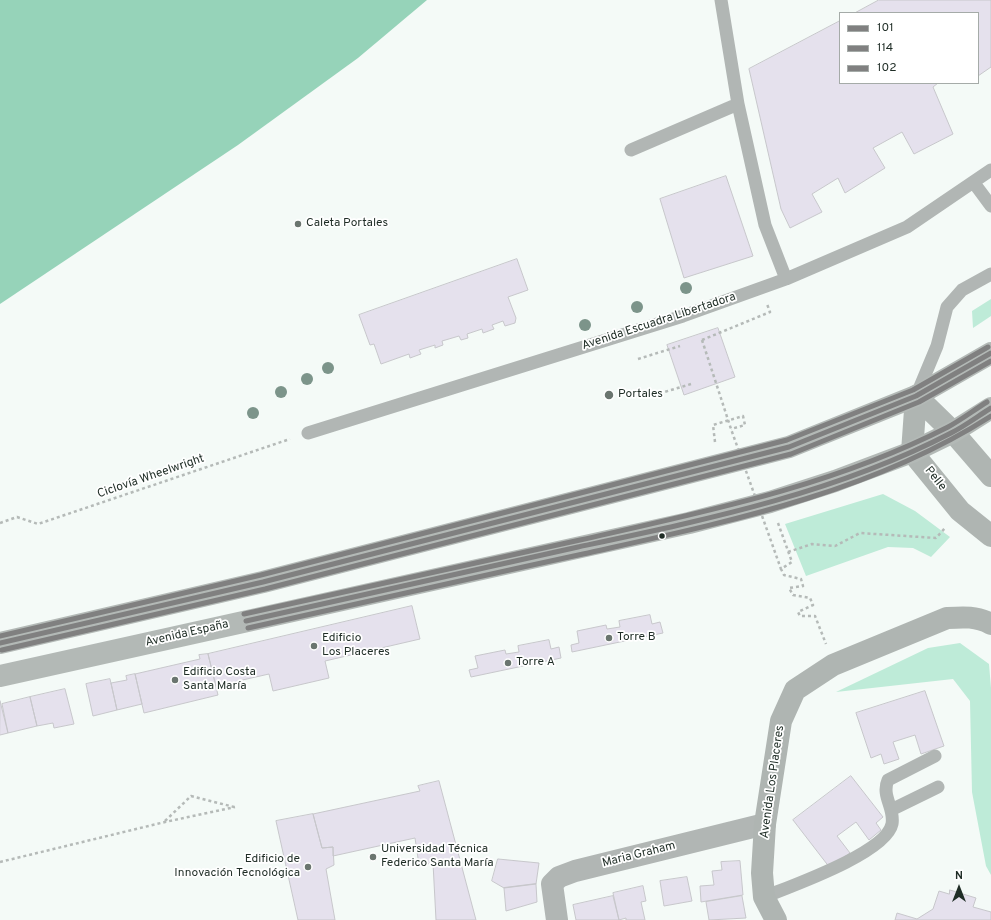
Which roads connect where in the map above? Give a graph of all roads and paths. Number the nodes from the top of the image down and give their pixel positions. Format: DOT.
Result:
graph roads {
  1 [pos="721,0"];
  2 [pos="738,104"];
  3 [pos="631,150"];
  4 [pos="991,170"];
  5 [pos="974,183"];
  6 [pos="991,206"];
  7 [pos="991,274"];
  8 [pos="786,279"];
  9 [pos="762,287"];
  10 [pos="680,346"];
  11 [pos="991,353"];
  12 [pos="638,359"];
  13 [pos="691,384"];
  14 [pos="916,396"];
  15 [pos="648,397"];
  16 [pos="991,408"];
  17 [pos="713,425"];
  18 [pos="732,429"];
  19 [pos="953,432"];
  20 [pos="308,433"];
  21 [pos="912,452"];
  22 [pos="991,476"];
  23 [pos="770,502"];
  24 [pos="960,511"];
  25 [pos="0,523"];
  26 [pos="991,536"];
  27 [pos="788,552"];
  28 [pos="781,569"];
  29 [pos="991,624"];
  30 [pos="0,643"];
  31 [pos="833,665"];
  32 [pos="0,676"];
  33 [pos="935,756"];
  34 [pos="938,787"];
  35 [pos="891,810"];
  36 [pos="165,822"];
  37 [pos="765,824"];
  38 [pos="0,862"];
  39 [pos="764,897"];
  40 [pos="557,920"];
  41 [pos="776,920"];
  1 -- 2 [label="lane"];
  2 -- 3 [label="lane"];
  2 -- 8 [label="lane"];
  4 -- 5 [label="lane, Avenida Escuadra Libertadora"];
  5 -- 6 [label="lane"];
  5 -- 8 [label="lane, Avenida Escuadra Libertadora"];
  7 -- 14 [label="lane"];
  8 -- 9 [label="lane, Avenida Escuadra Libertadora"];
  9 -- 18 [label="path, bridge"];
  9 -- 20 [label="lane, Avenida Escuadra Libertadora"];
  10 -- 12 [label="path"];
  11 -- 14 [label="main road"];
  13 -- 15 [label="path"];
  14 -- 19 [label="main road"];
  14 -- 21 [label="main road"];
  14 -- 30 [label="main road"];
  16 -- 19 [label="main road, Avenida España"];
  17 -- 18 [label="path"];
  18 -- 28 [label="path, bridge"];
  19 -- 21 [label="main road, Avenida España"];
  19 -- 22 [label="main road"];
  20 -- 25 [label="path, Ciclovía Wheelwright"];
  21 -- 23 [label="main road, Avenida España"];
  21 -- 24 [label="main road, Pelle"];
  23 -- 27 [label="path"];
  23 -- 32 [label="main road, Avenida España"];
  24 -- 26 [label="main road, Pelle"];
  24 -- 27 [label="path"];
  27 -- 28 [label="path"];
  28 -- 31 [label="path"];
  29 -- 31 [label="main road, Avenida Los Placeres"];
  31 -- 37 [label="main road, Avenida Los Placeres"];
  33 -- 35 [label="lane"];
  34 -- 35 [label="lane"];
  35 -- 39 [label="lane"];
  36 -- 36 [label="path"];
  36 -- 38 [label="path"];
  37 -- 39 [label="main road, Avenida Los Placeres"];
  37 -- 40 [label="street, Maria Graham"];
  39 -- 41 [label="main road, Avenida Los Placeres"];
}
